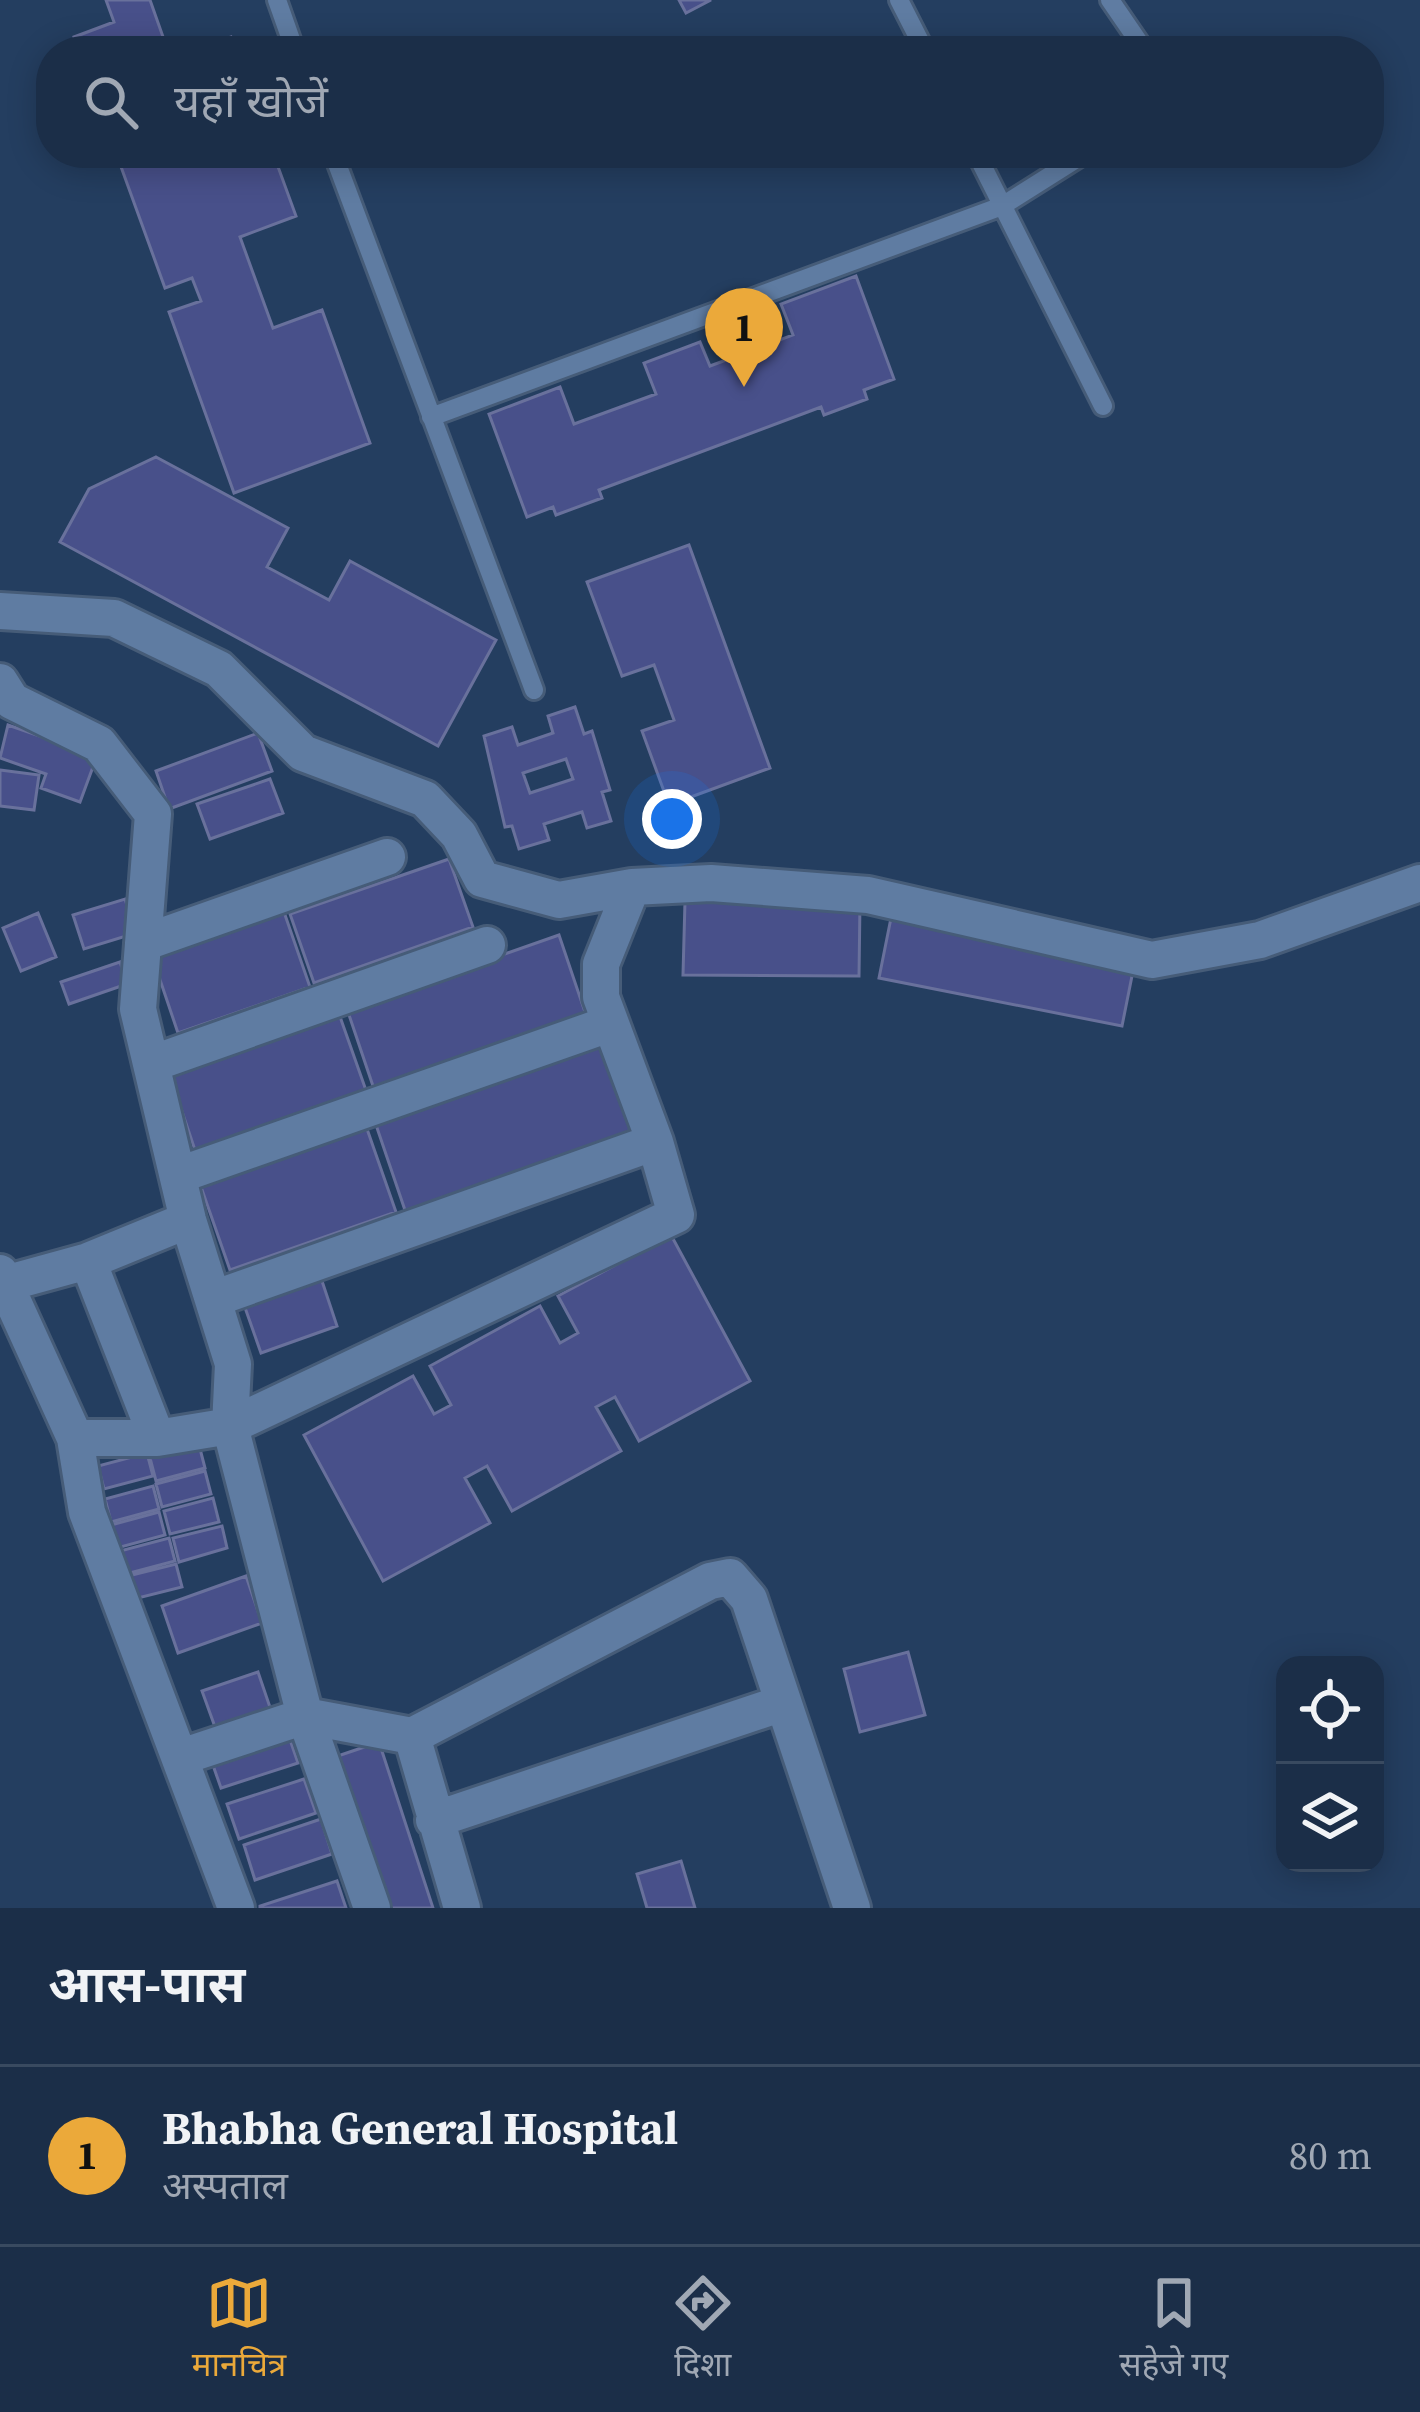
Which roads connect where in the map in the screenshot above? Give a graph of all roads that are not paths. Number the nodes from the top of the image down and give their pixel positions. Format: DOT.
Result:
graph roads {
  1 [pos="277,0"];
  2 [pos="899,0"];
  3 [pos="1110,0"];
  4 [pos="290,36"];
  5 [pos="917,36"];
  6 [pos="1135,36"];
  7 [pos="339,168"];
  8 [pos="983,168"];
  9 [pos="1062,168"];
  10 [pos="1002,206"];
  11 [pos="1103,406"];
  12 [pos="430,417"];
  13 [pos="0,611"];
  14 [pos="534,689"];
  15 [pos="4,700"];
  16 [pos="387,857"];
  17 [pos="1420,883"];
  18 [pos="632,887"];
  19 [pos="142,943"];
  20 [pos="487,944"];
  21 [pos="608,1024"];
  22 [pos="151,1064"];
  23 [pos="655,1142"];
  24 [pos="179,1175"];
  25 [pos="188,1220"];
  26 [pos="88,1261"];
  27 [pos="4,1278"];
  28 [pos="217,1298"];
  29 [pos="230,1426"];
  30 [pos="75,1438"];
  31 [pos="157,1438"];
  32 [pos="783,1703"];
  33 [pos="305,1716"];
  34 [pos="412,1736"];
  35 [pos="181,1757"];
  36 [pos="434,1820"];
  37 [pos="236,1908"];
  38 [pos="372,1908"];
  39 [pos="461,1908"];
  40 [pos="852,1908"];
  1 -- 4 [label="lane"];
  2 -- 5 [label="lane"];
  3 -- 6 [label="lane"];
  7 -- 12 [label="lane"];
  8 -- 10 [label="lane"];
  9 -- 10 [label="lane"];
  10 -- 11 [label="lane"];
  10 -- 12 [label="lane"];
  12 -- 14 [label="lane"];
  13 -- 18 [label="street"];
  15 -- 19 [label="street"];
  16 -- 19 [label="street"];
  17 -- 18 [label="street"];
  18 -- 21 [label="street"];
  19 -- 22 [label="street"];
  20 -- 22 [label="street"];
  21 -- 23 [label="street"];
  21 -- 24 [label="street"];
  22 -- 24 [label="street"];
  23 -- 28 [label="street"];
  23 -- 29 [label="street"];
  24 -- 25 [label="street"];
  25 -- 26 [label="street"];
  25 -- 28 [label="street"];
  26 -- 27 [label="street"];
  26 -- 31 [label="street"];
  27 -- 30 [label="street"];
  28 -- 29 [label="street"];
  29 -- 31 [label="street"];
  29 -- 33 [label="street"];
  30 -- 31 [label="street"];
  30 -- 35 [label="street"];
  32 -- 34 [label="street"];
  32 -- 36 [label="street"];
  32 -- 40 [label="street"];
  33 -- 34 [label="street"];
  33 -- 35 [label="street"];
  33 -- 38 [label="street"];
  34 -- 36 [label="street"];
  35 -- 37 [label="street"];
  36 -- 39 [label="street"];
}
